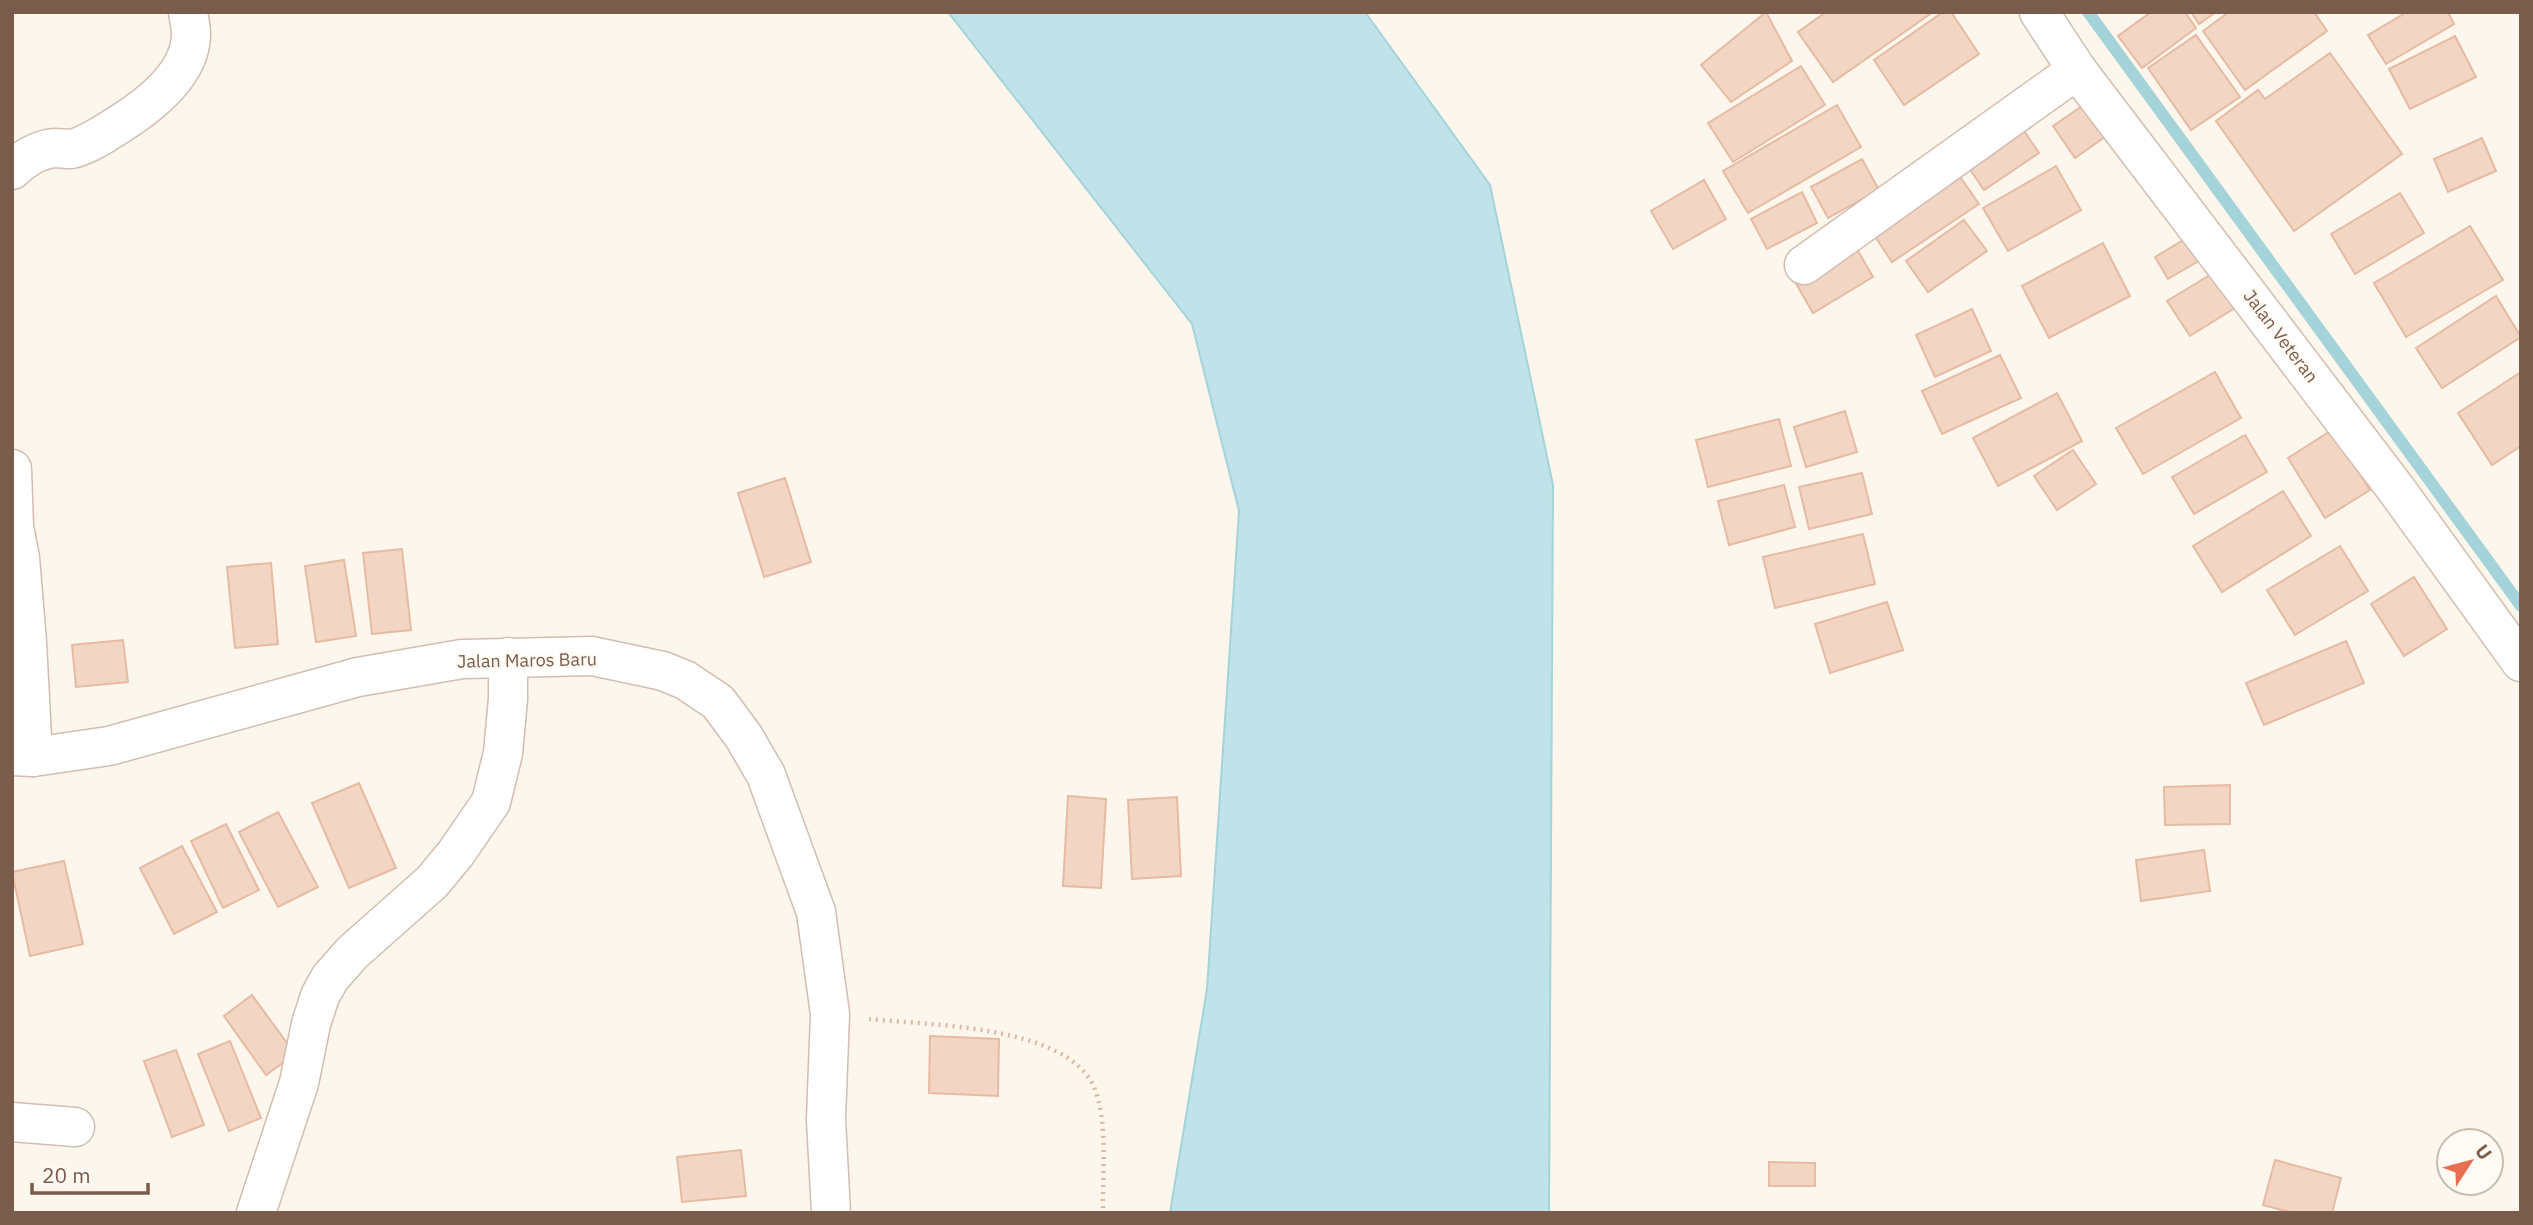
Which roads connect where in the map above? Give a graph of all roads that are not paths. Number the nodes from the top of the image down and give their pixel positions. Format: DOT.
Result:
graph roads {
  1 [pos="188,12"];
  2 [pos="2039,12"];
  3 [pos="2077,70"];
  4 [pos="12,170"];
  5 [pos="1804,265"];
  6 [pos="12,469"];
  7 [pos="13,477"];
  8 [pos="508,657"];
  9 [pos="2521,662"];
  10 [pos="23,757"];
  11 [pos="12,1122"];
  12 [pos="75,1127"];
  13 [pos="256,1213"];
  14 [pos="831,1213"];
  1 -- 4 [label="street"];
  2 -- 3 [label="street, Jalan Veteran"];
  3 -- 5 [label="street"];
  3 -- 9 [label="street, Jalan Veteran"];
  6 -- 7 [label="street"];
  7 -- 10 [label="street"];
  8 -- 10 [label="street, Jalan Maros Baru"];
  8 -- 13 [label="street"];
  8 -- 14 [label="street, Jalan Maros Baru"];
  11 -- 12 [label="street"];
}
